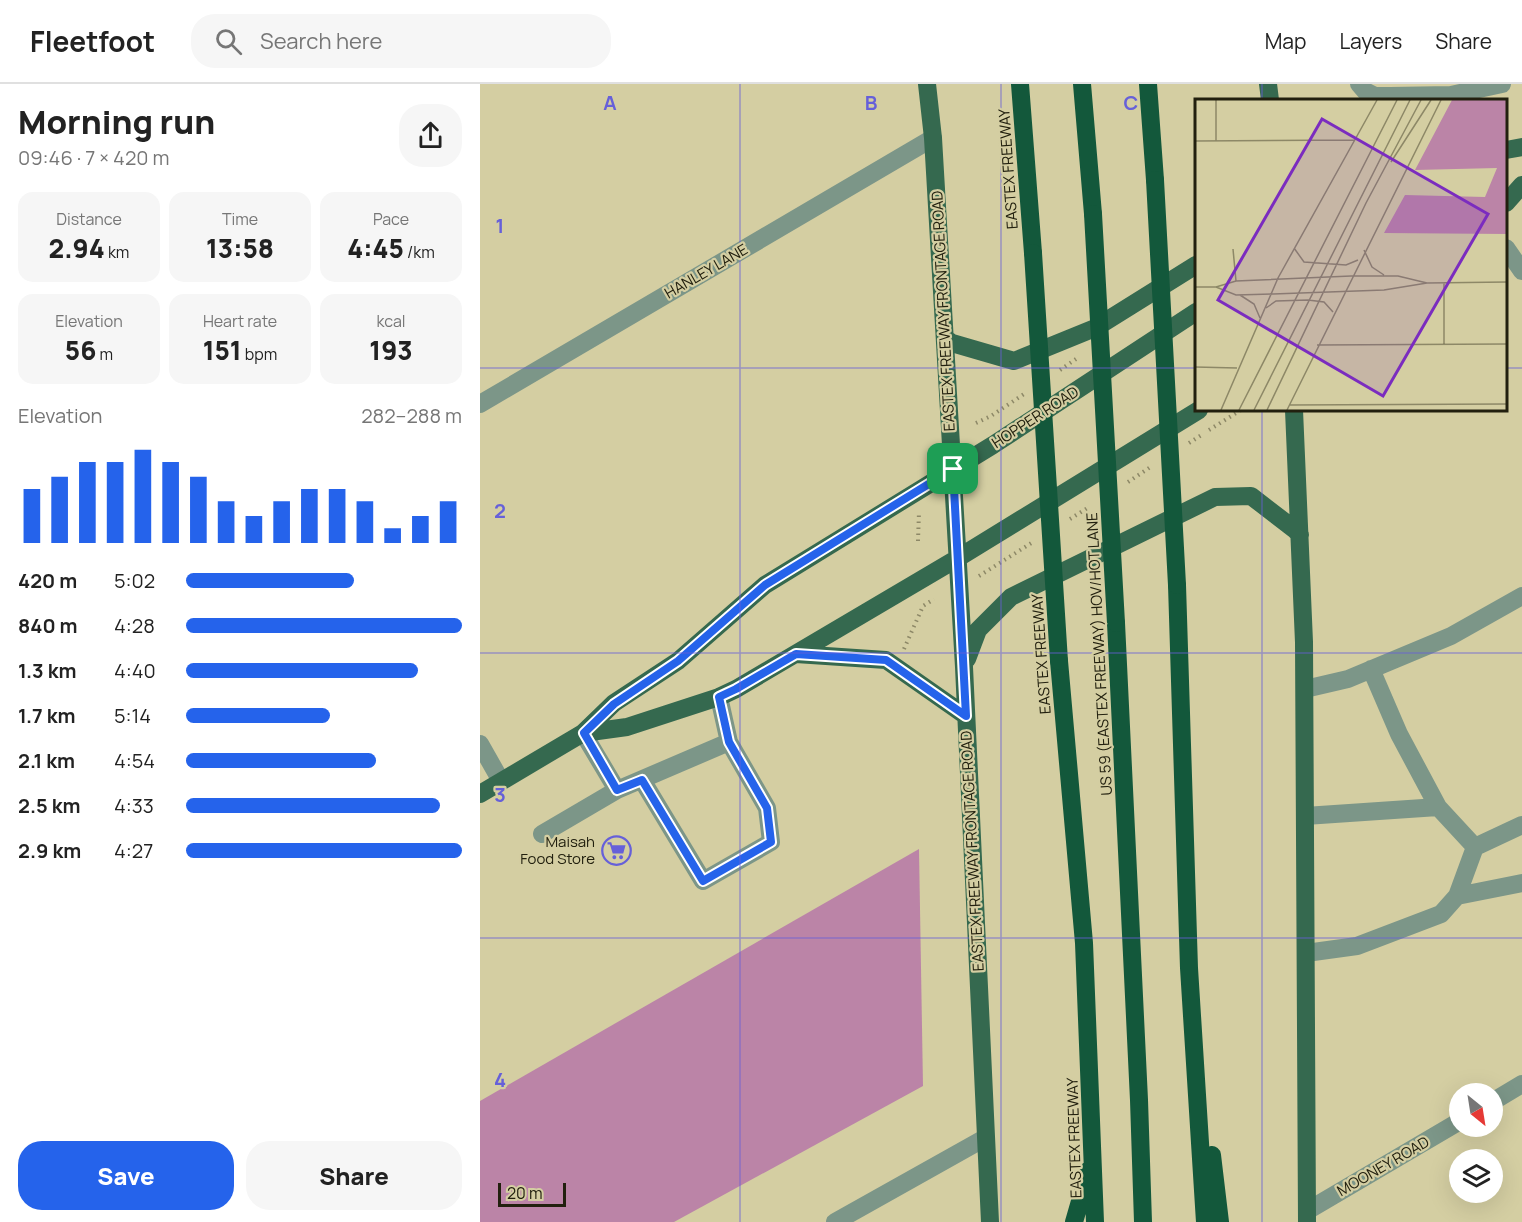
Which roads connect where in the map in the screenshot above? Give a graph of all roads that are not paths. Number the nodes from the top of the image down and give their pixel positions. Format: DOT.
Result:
graph roads {
  1 [pos="927,84"];
  2 [pos="1020,84"];
  3 [pos="1082,84"];
  4 [pos="1148,84"];
  5 [pos="1268,84"];
  6 [pos="1359,84"];
  7 [pos="1502,84"];
  8 [pos="1270,99"];
  9 [pos="933,138"];
  10 [pos="1522,147"];
  11 [pos="1507,150"];
  12 [pos="1522,185"];
  13 [pos="1507,202"];
  14 [pos="1507,249"];
  15 [pos="1195,266"];
  16 [pos="1522,271"];
  17 [pos="1195,313"];
  18 [pos="945,338"];
  19 [pos="480,404"];
  20 [pos="1197,411"];
  21 [pos="1294,411"];
  22 [pos="953,469"];
  23 [pos="1300,535"];
  24 [pos="958,558"];
  25 [pos="1522,596"];
  26 [pos="796,654"];
  27 [pos="964,667"];
  28 [pos="1371,669"];
  29 [pos="1305,689"];
  30 [pos="719,697"];
  31 [pos="966,716"];
  32 [pos="584,733"];
  33 [pos="729,742"];
  34 [pos="480,744"];
  35 [pos="642,780"];
  36 [pos="501,781"];
  37 [pos="617,790"];
  38 [pos="480,794"];
  39 [pos="1438,807"];
  40 [pos="1305,816"];
  41 [pos="1522,825"];
  42 [pos="542,834"];
  43 [pos="1476,847"];
  44 [pos="1522,884"];
  45 [pos="1457,896"];
  46 [pos="1306,953"];
  47 [pos="1189,968"];
  48 [pos="1522,1084"];
  49 [pos="1503,1095"];
  50 [pos="1449,1128"];
  51 [pos="985,1138"];
  52 [pos="1093,1154"];
  53 [pos="1307,1216"];
  54 [pos="835,1222"];
  55 [pos="990,1222"];
  56 [pos="1074,1222"];
  57 [pos="1095,1222"];
  58 [pos="1143,1222"];
  59 [pos="1204,1222"];
  60 [pos="1220,1222"];
  1 -- 9 [label="main road, EASTEX FREEWAY FRONTAGE ROAD"];
  2 -- 52 [label="highway, EASTEX FREEWAY, bridge"];
  3 -- 58 [label="highway, US 59 (EASTEX FREEWAY) HOV/HOT LANE, bridge"];
  4 -- 47 [label="highway, bridge"];
  5 -- 8 [label="main road"];
  6 -- 7 [label="street"];
  9 -- 18 [label="main road, EASTEX FREEWAY FRONTAGE ROAD"];
  9 -- 19 [label="street, HANLEY LANE"];
  10 -- 11 [label="main road"];
  12 -- 13 [label="main road"];
  14 -- 16 [label="street"];
  15 -- 18 [label="main road"];
  17 -- 22 [label="main road, HOPPER ROAD"];
  18 -- 22 [label="main road, EASTEX FREEWAY FRONTAGE ROAD"];
  20 -- 24 [label="main road, HOPPER ROAD"];
  21 -- 23 [label="main road"];
  22 -- 24 [label="main road, EASTEX FREEWAY FRONTAGE ROAD"];
  22 -- 32 [label="main road, HOPPER ROAD"];
  23 -- 27 [label="main road"];
  23 -- 29 [label="main road"];
  24 -- 26 [label="main road, HOPPER ROAD"];
  24 -- 27 [label="main road, EASTEX FREEWAY FRONTAGE ROAD"];
  25 -- 28 [label="street"];
  26 -- 30 [label="main road, HOPPER ROAD"];
  26 -- 31 [label="main road"];
  27 -- 31 [label="main road, EASTEX FREEWAY FRONTAGE ROAD"];
  28 -- 29 [label="street"];
  28 -- 39 [label="street"];
  29 -- 40 [label="main road"];
  30 -- 32 [label="main road, HOPPER ROAD"];
  30 -- 33 [label="street"];
  31 -- 51 [label="main road, EASTEX FREEWAY FRONTAGE ROAD"];
  32 -- 36 [label="main road, HOPPER ROAD"];
  32 -- 37 [label="street"];
  33 -- 35 [label="street"];
  33 -- 35 [label="street"];
  34 -- 36 [label="street"];
  35 -- 37 [label="street"];
  36 -- 38 [label="main road, HOPPER ROAD"];
  37 -- 42 [label="street"];
  39 -- 40 [label="street"];
  39 -- 43 [label="street"];
  40 -- 46 [label="main road"];
  41 -- 43 [label="street"];
  43 -- 45 [label="street"];
  44 -- 45 [label="street"];
  45 -- 46 [label="street"];
  46 -- 53 [label="main road"];
  47 -- 59 [label="highway"];
  47 -- 60 [label="highway"];
  48 -- 49 [label="street"];
  50 -- 53 [label="street, MOONEY ROAD"];
  51 -- 54 [label="street"];
  51 -- 55 [label="main road, EASTEX FREEWAY FRONTAGE ROAD"];
  52 -- 56 [label="highway"];
  52 -- 57 [label="highway, EASTEX FREEWAY"];
}
